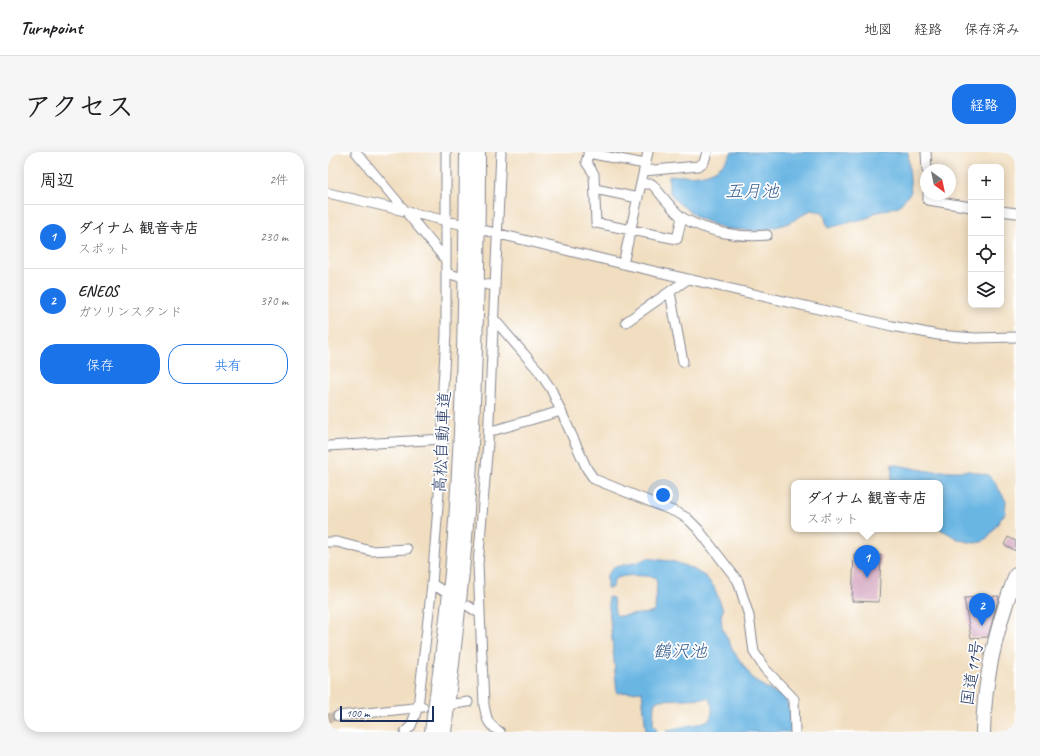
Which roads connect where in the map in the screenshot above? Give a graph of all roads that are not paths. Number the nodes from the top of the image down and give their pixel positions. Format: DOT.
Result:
graph roads {
  1 [pos="356,152"];
  2 [pos="446,152"];
  3 [pos="467,152"];
  4 [pos="478,152"];
  5 [pos="501,152"];
  6 [pos="588,152"];
  7 [pos="648,152"];
  8 [pos="707,152"];
  9 [pos="926,152"];
  10 [pos="927,164"];
  11 [pos="645,167"];
  12 [pos="641,184"];
  13 [pos="595,189"];
  14 [pos="328,193"];
  15 [pos="638,198"];
  16 [pos="928,200"];
  17 [pos="968,207"];
  18 [pos="1004,211"];
  19 [pos="406,212"];
  20 [pos="1016,213"];
  21 [pos="682,217"];
  22 [pos="446,222"];
  23 [pos="460,224"];
  24 [pos="483,230"];
  25 [pos="631,230"];
  26 [pos="498,234"];
  27 [pos="767,235"];
  28 [pos="446,260"];
  29 [pos="623,264"];
  30 [pos="446,273"];
  31 [pos="460,277"];
  32 [pos="688,279"];
  33 [pos="484,284"];
  34 [pos="495,286"];
  35 [pos="670,292"];
  36 [pos="493,318"];
  37 [pos="626,322"];
  38 [pos="1016,337"];
  39 [pos="683,362"];
  40 [pos="561,411"];
  41 [pos="489,430"];
  42 [pos="443,440"];
  43 [pos="454,441"];
  44 [pos="477,442"];
  45 [pos="488,442"];
  46 [pos="328,446"];
  47 [pos="328,542"];
  48 [pos="407,549"];
  49 [pos="1016,575"];
  50 [pos="432,584"];
  51 [pos="442,590"];
  52 [pos="468,606"];
  53 [pos="479,613"];
  54 [pos="468,702"];
  55 [pos="454,704"];
  56 [pos="421,707"];
  57 [pos="338,716"];
  58 [pos="405,732"];
  59 [pos="432,732"];
  60 [pos="444,732"];
  61 [pos="500,732"];
  62 [pos="795,732"];
  63 [pos="983,732"];
  1 -- 19 [label="street"];
  2 -- 22 [label="street"];
  3 -- 59 [label="highway, 高松自動車道"];
  4 -- 60 [label="highway, 高松自動車道"];
  5 -- 26 [label="street"];
  6 -- 11 [label="street"];
  6 -- 13 [label="street"];
  7 -- 11 [label="street"];
  8 -- 11 [label="street"];
  9 -- 10 [label="street"];
  11 -- 12 [label="street"];
  12 -- 15 [label="street"];
  12 -- 21 [label="street"];
  13 -- 15 [label="street"];
  13 -- 25 [label="street"];
  14 -- 19 [label="street"];
  15 -- 25 [label="street"];
  16 -- 17 [label="street"];
  18 -- 20 [label="street"];
  19 -- 22 [label="street"];
  19 -- 28 [label="street"];
  21 -- 25 [label="street"];
  21 -- 27 [label="street"];
  22 -- 23 [label="street"];
  22 -- 28 [label="street"];
  24 -- 26 [label="street"];
  25 -- 29 [label="street"];
  26 -- 29 [label="street"];
  26 -- 34 [label="street"];
  28 -- 30 [label="street"];
  29 -- 32 [label="street"];
  30 -- 31 [label="street"];
  30 -- 42 [label="street"];
  32 -- 35 [label="street"];
  32 -- 38 [label="street"];
  33 -- 34 [label="street"];
  34 -- 36 [label="street"];
  35 -- 37 [label="street"];
  35 -- 39 [label="street"];
  36 -- 40 [label="street"];
  36 -- 41 [label="street"];
  40 -- 41 [label="street"];
  40 -- 62 [label="street"];
  41 -- 45 [label="street"];
  42 -- 43 [label="street"];
  42 -- 46 [label="street"];
  42 -- 50 [label="street"];
  44 -- 45 [label="street"];
  45 -- 53 [label="street"];
  47 -- 48 [label="street"];
  49 -- 63 [label="highway, 国道11号"];
  50 -- 51 [label="street"];
  50 -- 56 [label="street"];
  52 -- 53 [label="street"];
  53 -- 61 [label="street"];
  54 -- 55 [label="street"];
  56 -- 57 [label="street"];
  56 -- 58 [label="street"];
}
